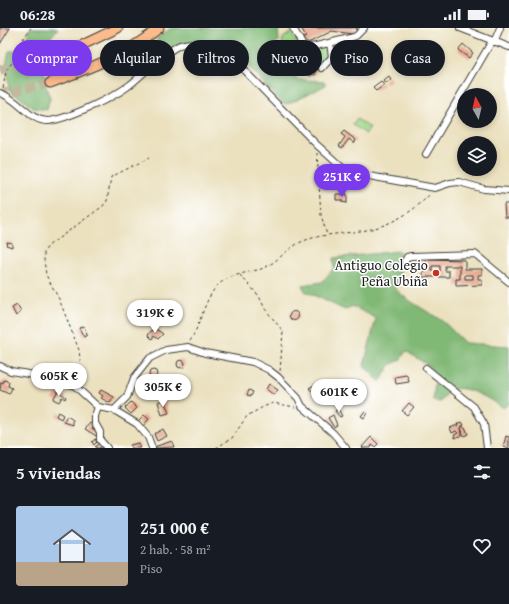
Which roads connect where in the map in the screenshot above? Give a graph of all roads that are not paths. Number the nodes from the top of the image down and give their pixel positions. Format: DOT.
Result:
graph roads {
  1 [pos="118,28"];
  2 [pos="159,28"];
  3 [pos="292,28"];
  4 [pos="364,28"];
  5 [pos="460,28"];
  6 [pos="500,28"];
  7 [pos="92,40"];
  8 [pos="339,40"];
  9 [pos="493,41"];
  10 [pos="330,42"];
  11 [pos="509,48"];
  12 [pos="330,59"];
  13 [pos="322,68"];
  14 [pos="50,83"];
  15 [pos="2,94"];
  16 [pos="426,154"];
  17 [pos="509,191"];
  18 [pos="405,261"];
  19 [pos="509,282"];
  20 [pos="0,366"];
  21 [pos="426,368"];
  22 [pos="98,407"];
  23 [pos="114,410"];
  24 [pos="107,448"];
  25 [pos="152,448"];
  26 [pos="346,448"];
  27 [pos="487,448"];
  1 -- 7 [label="highway"];
  2 -- 14 [label="highway"];
  3 -- 10 [label="street"];
  4 -- 8 [label="street"];
  5 -- 9 [label="street"];
  6 -- 9 [label="street"];
  9 -- 11 [label="street"];
  9 -- 16 [label="street"];
  12 -- 13 [label="street"];
  15 -- 17 [label="street"];
  18 -- 19 [label="street"];
  20 -- 22 [label="street"];
  21 -- 27 [label="street"];
  22 -- 23 [label="street"];
  22 -- 24 [label="street"];
  23 -- 25 [label="street"];
  23 -- 26 [label="street"];
}
